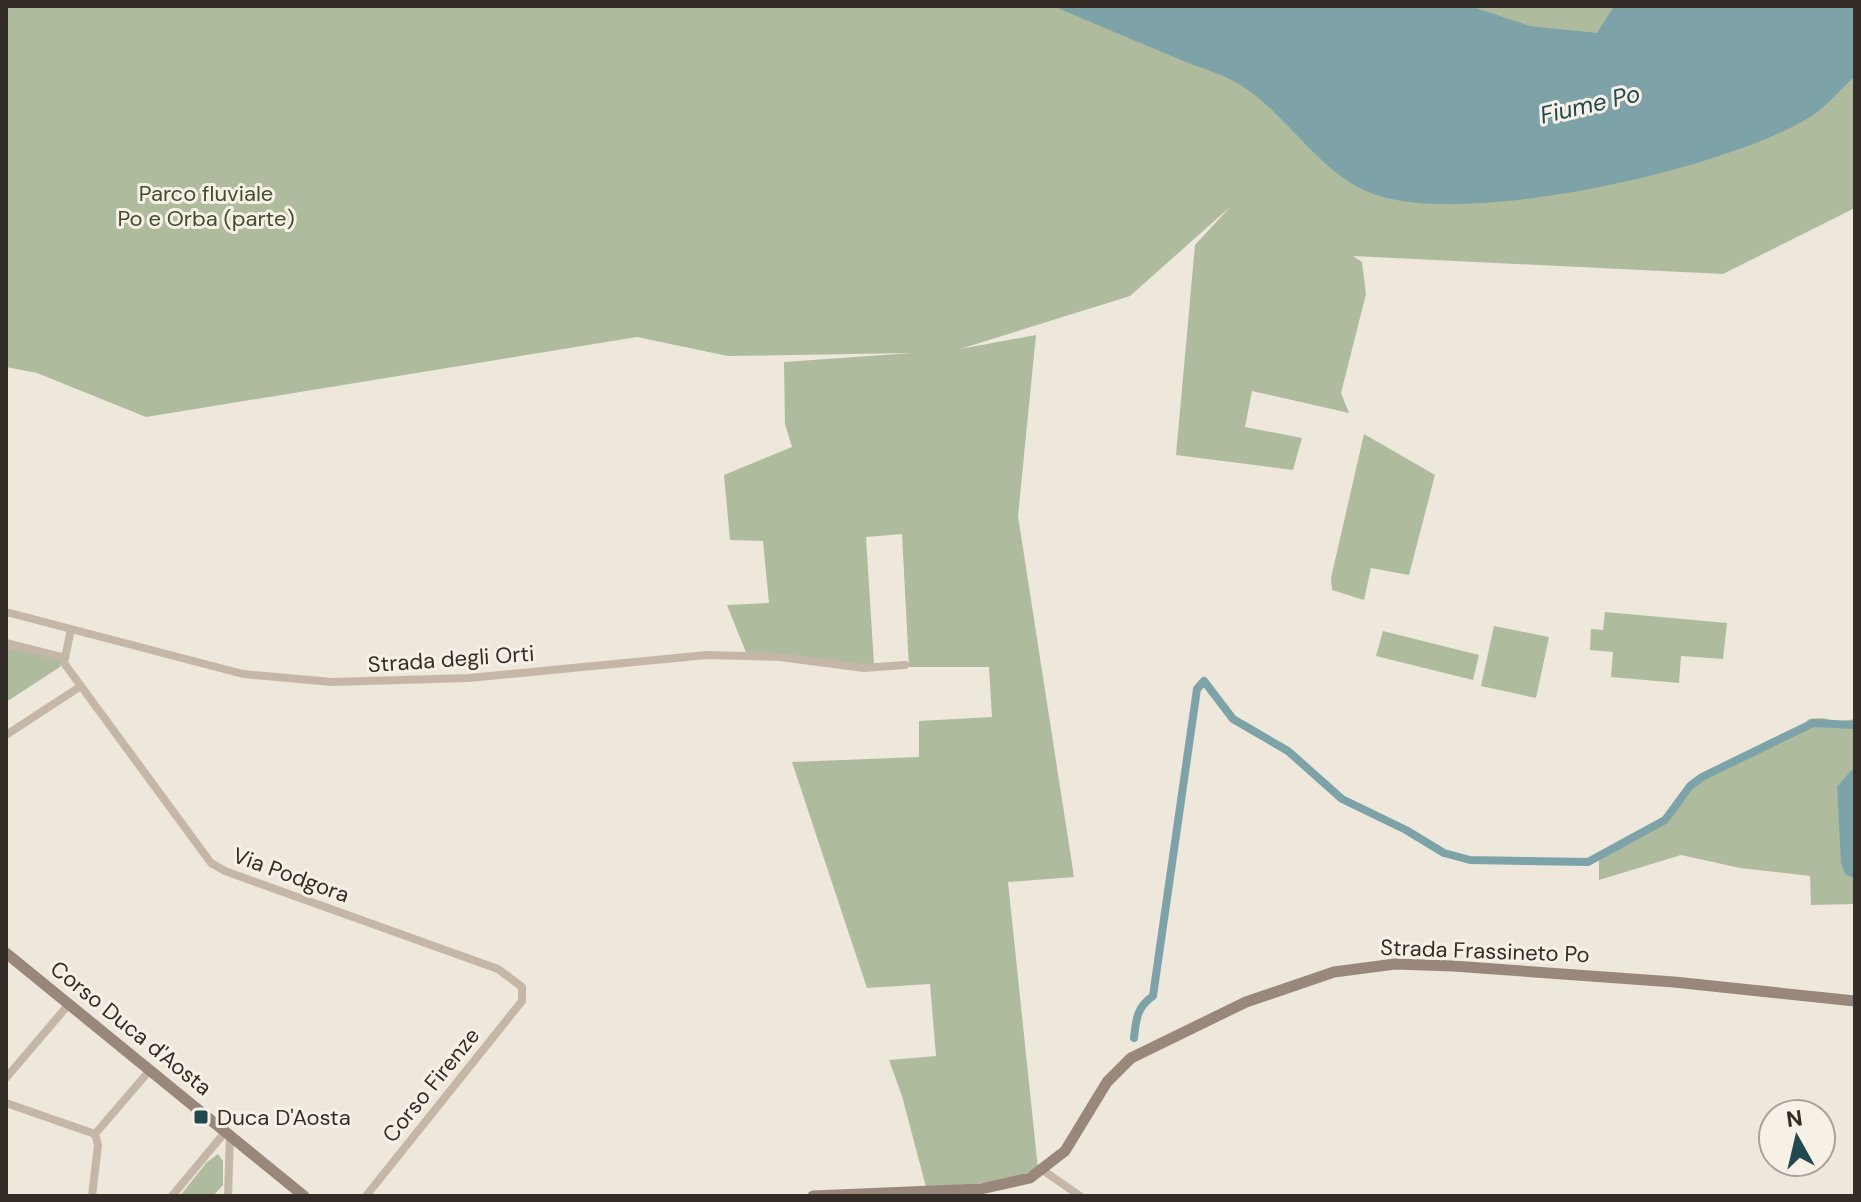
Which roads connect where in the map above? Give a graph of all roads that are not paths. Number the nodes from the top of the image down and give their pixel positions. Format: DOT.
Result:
graph roads {
  1 [pos="6,612"];
  2 [pos="71,629"];
  3 [pos="6,643"];
  4 [pos="65,658"];
  5 [pos="905,665"];
  6 [pos="81,686"];
  7 [pos="6,735"];
  8 [pos="6,953"];
  9 [pos="523,996"];
  10 [pos="1855,1001"];
  11 [pos="69,1004"];
  12 [pos="150,1070"];
  13 [pos="6,1078"];
  14 [pos="6,1103"];
  15 [pos="228,1132"];
  16 [pos="95,1134"];
  17 [pos="1044,1171"];
  18 [pos="289,1190"];
  19 [pos="945,1194"];
  20 [pos="92,1196"];
  21 [pos="172,1196"];
  22 [pos="228,1196"];
  23 [pos="304,1196"];
  24 [pos="366,1196"];
  25 [pos="813,1196"];
  26 [pos="1080,1196"];
  1 -- 2 [label="street, Strada degli Orti"];
  2 -- 4 [label="street"];
  2 -- 5 [label="street, Strada degli Orti"];
  3 -- 4 [label="street"];
  4 -- 6 [label="street, Via Podgora"];
  6 -- 7 [label="street"];
  6 -- 9 [label="street, Via Podgora"];
  8 -- 11 [label="street, Corso Duca d'Aosta"];
  9 -- 24 [label="street, Corso Firenze"];
  10 -- 17 [label="street, Strada Frassineto Po"];
  11 -- 12 [label="street, Corso Duca d'Aosta"];
  11 -- 13 [label="street"];
  12 -- 15 [label="street, Corso Duca d'Aosta"];
  12 -- 16 [label="street"];
  14 -- 16 [label="street"];
  15 -- 18 [label="street, Corso Duca d'Aosta"];
  15 -- 21 [label="street"];
  15 -- 22 [label="street"];
  16 -- 20 [label="street"];
  17 -- 19 [label="street"];
  17 -- 26 [label="street"];
  18 -- 23 [label="street, Corso Duca d'Aosta"];
  19 -- 25 [label="street"];
}
